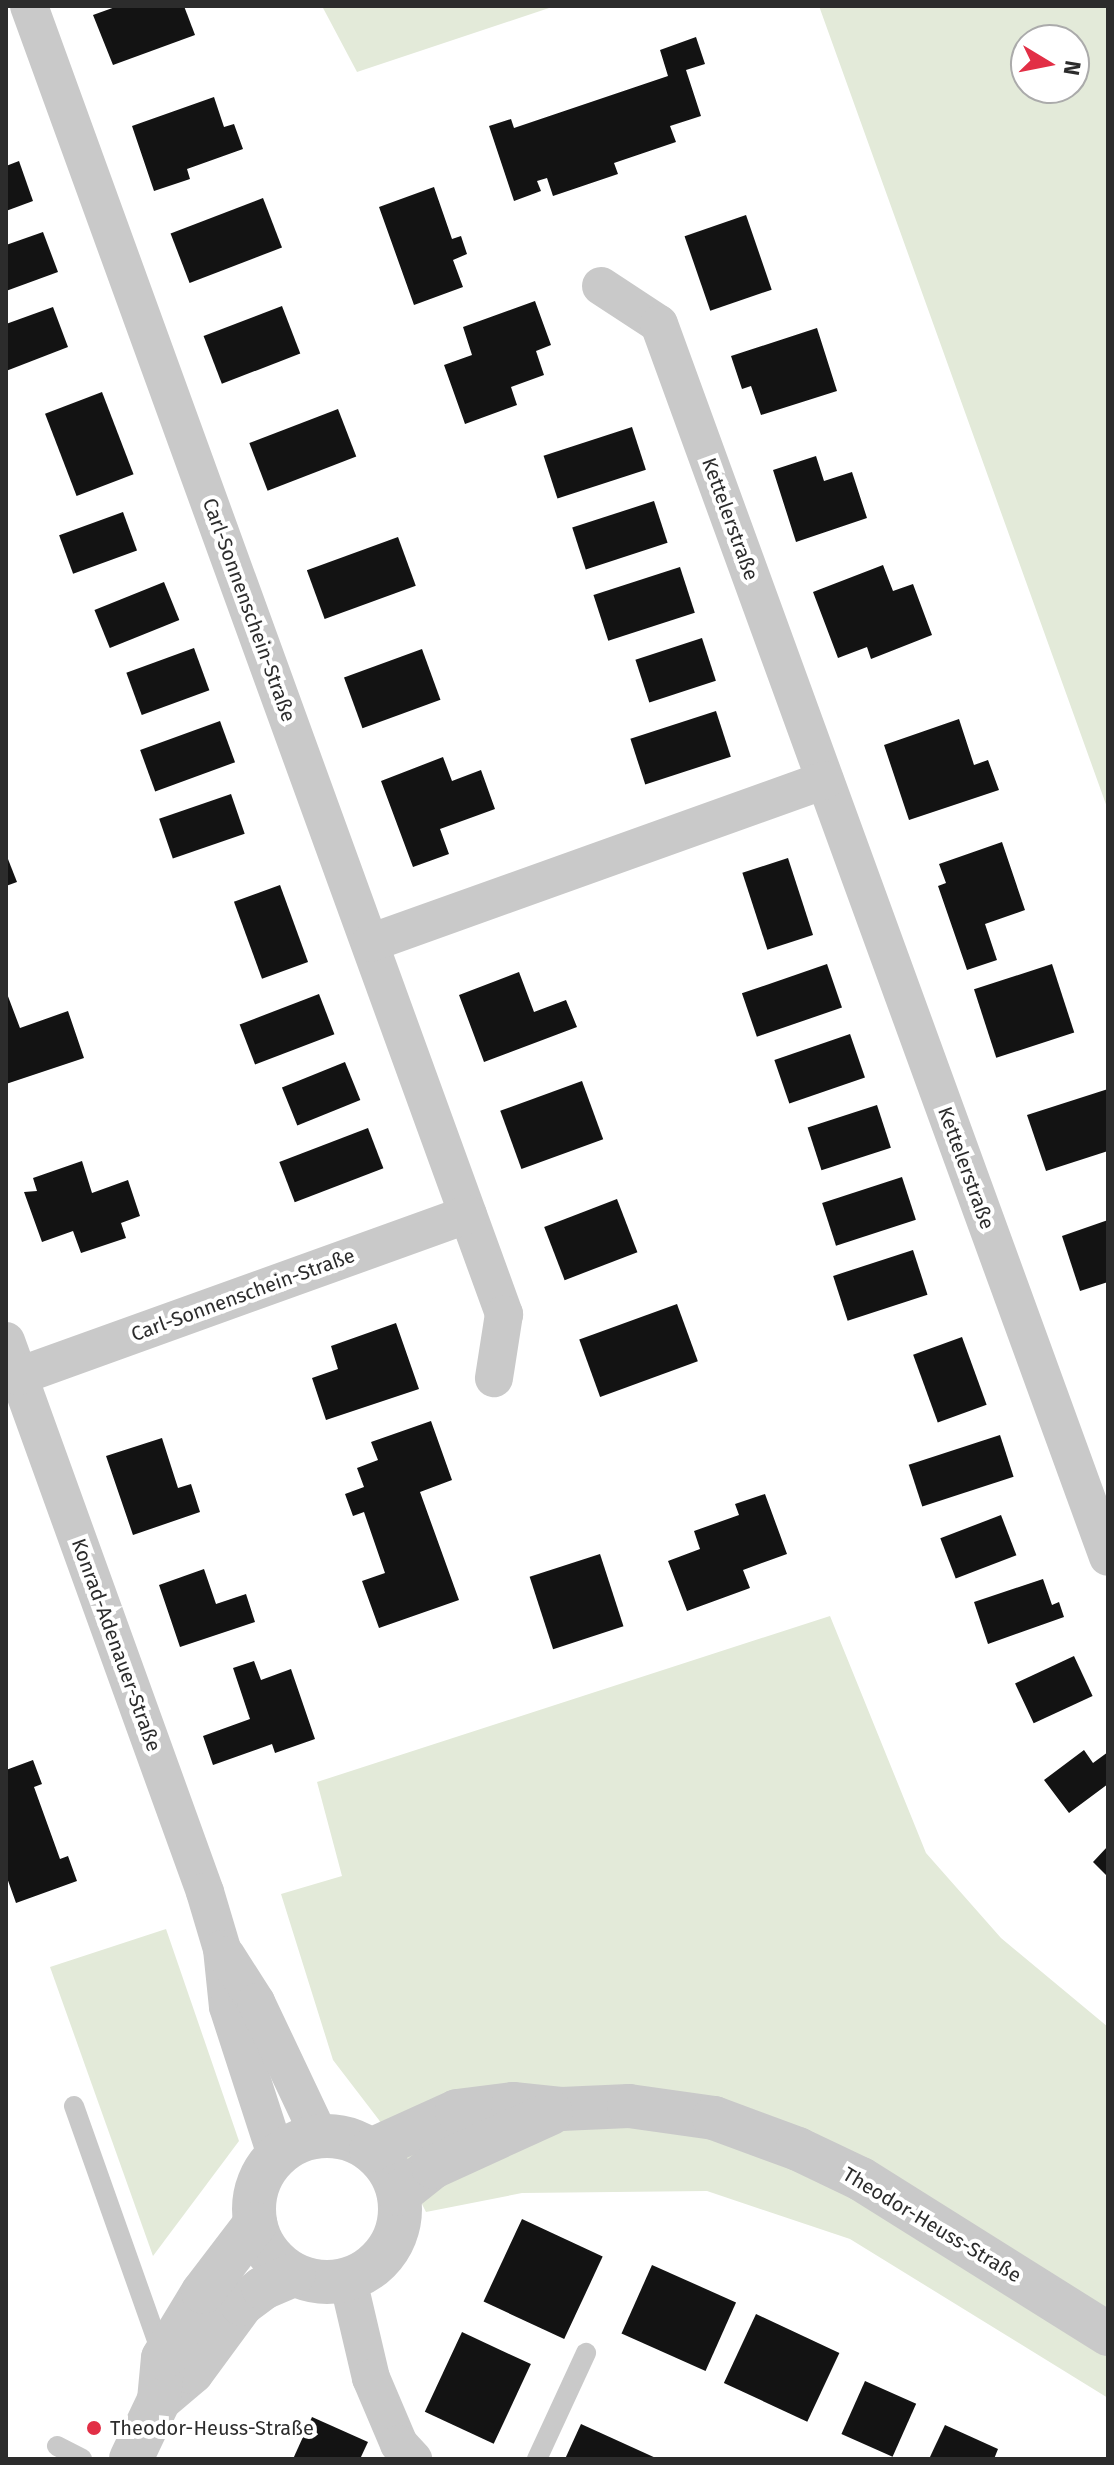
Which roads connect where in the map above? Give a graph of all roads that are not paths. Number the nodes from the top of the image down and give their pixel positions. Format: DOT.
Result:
graph roads {
  1 [pos="29,6"];
  2 [pos="601,286"];
  3 [pos="825,780"];
  4 [pos="370,943"];
  5 [pos="468,1214"];
  6 [pos="12,1359"];
  7 [pos="494,1378"];
  8 [pos="1108,1557"];
  9 [pos="222,1949"];
  10 [pos="74,2106"];
  11 [pos="561,2109"];
  12 [pos="319,2135"];
  13 [pos="371,2150"];
  14 [pos="276,2155"];
  15 [pos="399,2194"];
  16 [pos="255,2224"];
  17 [pos="293,2275"];
  18 [pos="348,2280"];
  19 [pos="1108,2334"];
  20 [pos="586,2353"];
  21 [pos="161,2379"];
  22 [pos="57,2446"];
  23 [pos="82,2459"];
  24 [pos="131,2459"];
  25 [pos="413,2459"];
  26 [pos="537,2459"];
  1 -- 4 [label="street, Carl-Sonnenschein-Straße"];
  2 -- 3 [label="street, Kettelerstraße"];
  3 -- 4 [label="street"];
  3 -- 8 [label="street, Kettelerstraße"];
  4 -- 5 [label="street, Carl-Sonnenschein-Straße"];
  5 -- 6 [label="street, Carl-Sonnenschein-Straße"];
  5 -- 7 [label="street, Carl-Sonnenschein-Straße"];
  6 -- 9 [label="street, Konrad-Adenauer-Straße"];
  9 -- 12 [label="street, Konrad-Adenauer-Straße"];
  9 -- 14 [label="street, Konrad-Adenauer-Straße"];
  10 -- 21 [label="lane"];
  11 -- 13 [label="street, Theodor-Heuss-Straße"];
  11 -- 15 [label="street, Theodor-Heuss-Straße"];
  11 -- 19 [label="street, Theodor-Heuss-Straße"];
  12 -- 13 [label="street"];
  12 -- 14 [label="street"];
  13 -- 15 [label="street"];
  14 -- 16 [label="street"];
  15 -- 18 [label="street"];
  16 -- 17 [label="street"];
  16 -- 21 [label="street"];
  17 -- 18 [label="street"];
  17 -- 21 [label="street"];
  18 -- 25 [label="street"];
  20 -- 26 [label="lane"];
  21 -- 24 [label="street"];
  22 -- 23 [label="lane"];
}
